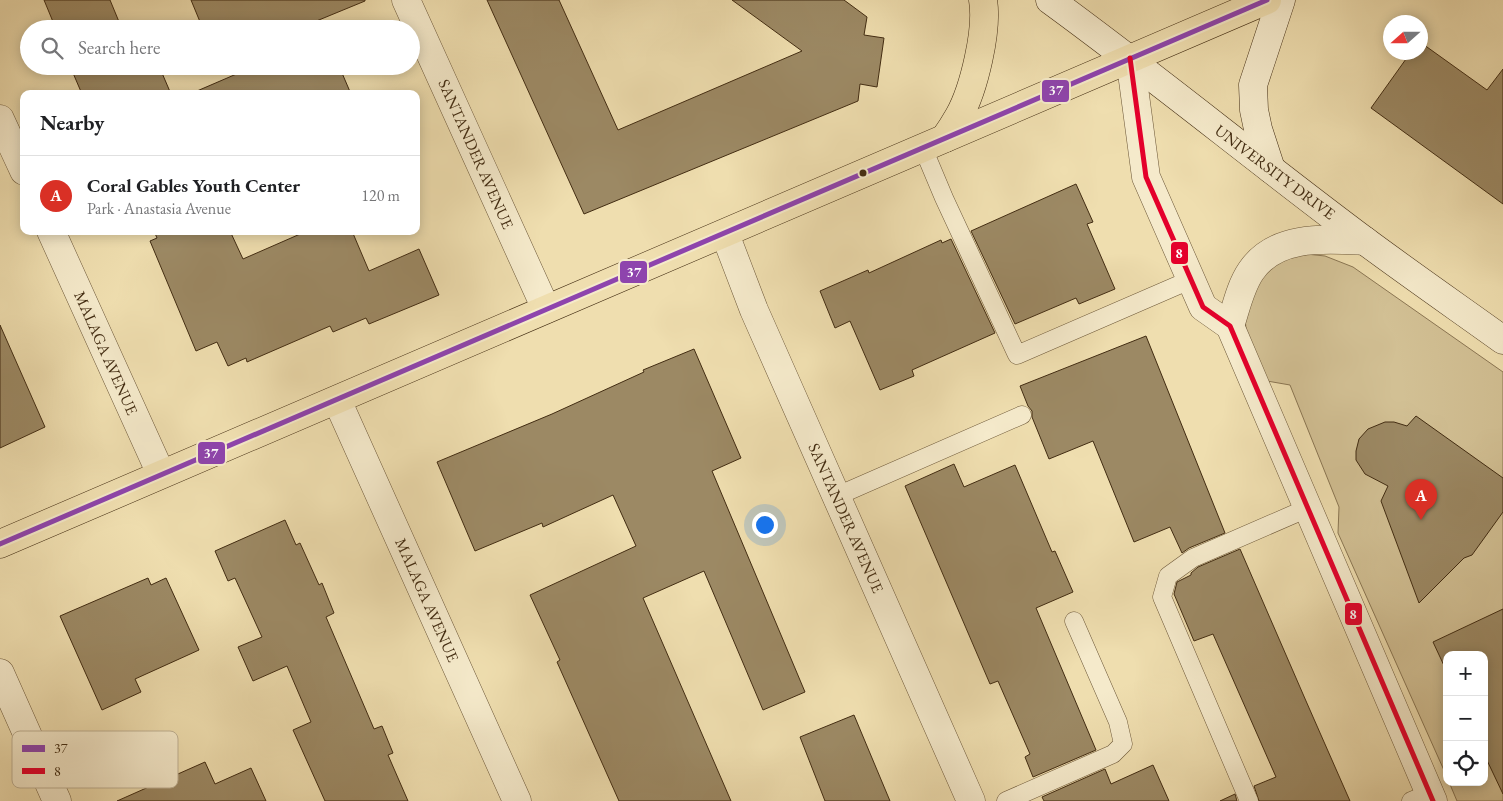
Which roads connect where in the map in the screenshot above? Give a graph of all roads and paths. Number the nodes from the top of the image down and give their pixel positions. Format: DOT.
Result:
graph roads {
  1 [pos="406,0"];
  2 [pos="983,0"];
  3 [pos="1050,0"];
  4 [pos="1267,0"];
  5 [pos="1281,0"];
  6 [pos="415,20"];
  7 [pos="420,31"];
  8 [pos="1130,58"];
  9 [pos="0,119"];
  10 [pos="934,143"];
  11 [pos="20,162"];
  12 [pos="1271,169"];
  13 [pos="725,234"];
  14 [pos="53,235"];
  15 [pos="1365,241"];
  16 [pos="1190,280"];
  17 [pos="546,309"];
  18 [pos="1230,326"];
  19 [pos="1503,340"];
  20 [pos="337,400"];
  21 [pos="1022,415"];
  22 [pos="161,474"];
  23 [pos="837,496"];
  24 [pos="1308,508"];
  25 [pos="0,544"];
  26 [pos="1074,621"];
  27 [pos="0,673"];
  28 [pos="26,731"];
  29 [pos="51,788"];
  30 [pos="1425,798"];
  31 [pos="57,801"];
  32 [pos="517,801"];
  33 [pos="971,801"];
  34 [pos="1006,801"];
  35 [pos="1249,801"];
  1 -- 6 [label="street, SANTANDER AVENUE"];
  2 -- 10 [label="main road"];
  3 -- 8 [label="street, UNIVERSITY DRIVE"];
  4 -- 8 [label="main road"];
  5 -- 12 [label="street"];
  7 -- 17 [label="street, SANTANDER AVENUE"];
  8 -- 10 [label="main road"];
  8 -- 12 [label="street, UNIVERSITY DRIVE"];
  8 -- 16 [label="street"];
  9 -- 11 [label="street"];
  10 -- 13 [label="main road"];
  10 -- 16 [label="lane"];
  12 -- 15 [label="street, UNIVERSITY DRIVE"];
  13 -- 17 [label="main road"];
  13 -- 23 [label="street, SANTANDER AVENUE"];
  14 -- 22 [label="street, MALAGA AVENUE"];
  15 -- 18 [label="street"];
  15 -- 19 [label="street, UNIVERSITY DRIVE"];
  16 -- 18 [label="street"];
  17 -- 20 [label="main road"];
  18 -- 24 [label="street"];
  20 -- 22 [label="main road"];
  20 -- 32 [label="street, MALAGA AVENUE"];
  21 -- 23 [label="lane"];
  22 -- 25 [label="main road"];
  23 -- 33 [label="street, SANTANDER AVENUE"];
  24 -- 30 [label="street"];
  24 -- 35 [label="lane"];
  26 -- 34 [label="lane"];
  27 -- 28 [label="street"];
  29 -- 31 [label="street"];
}
